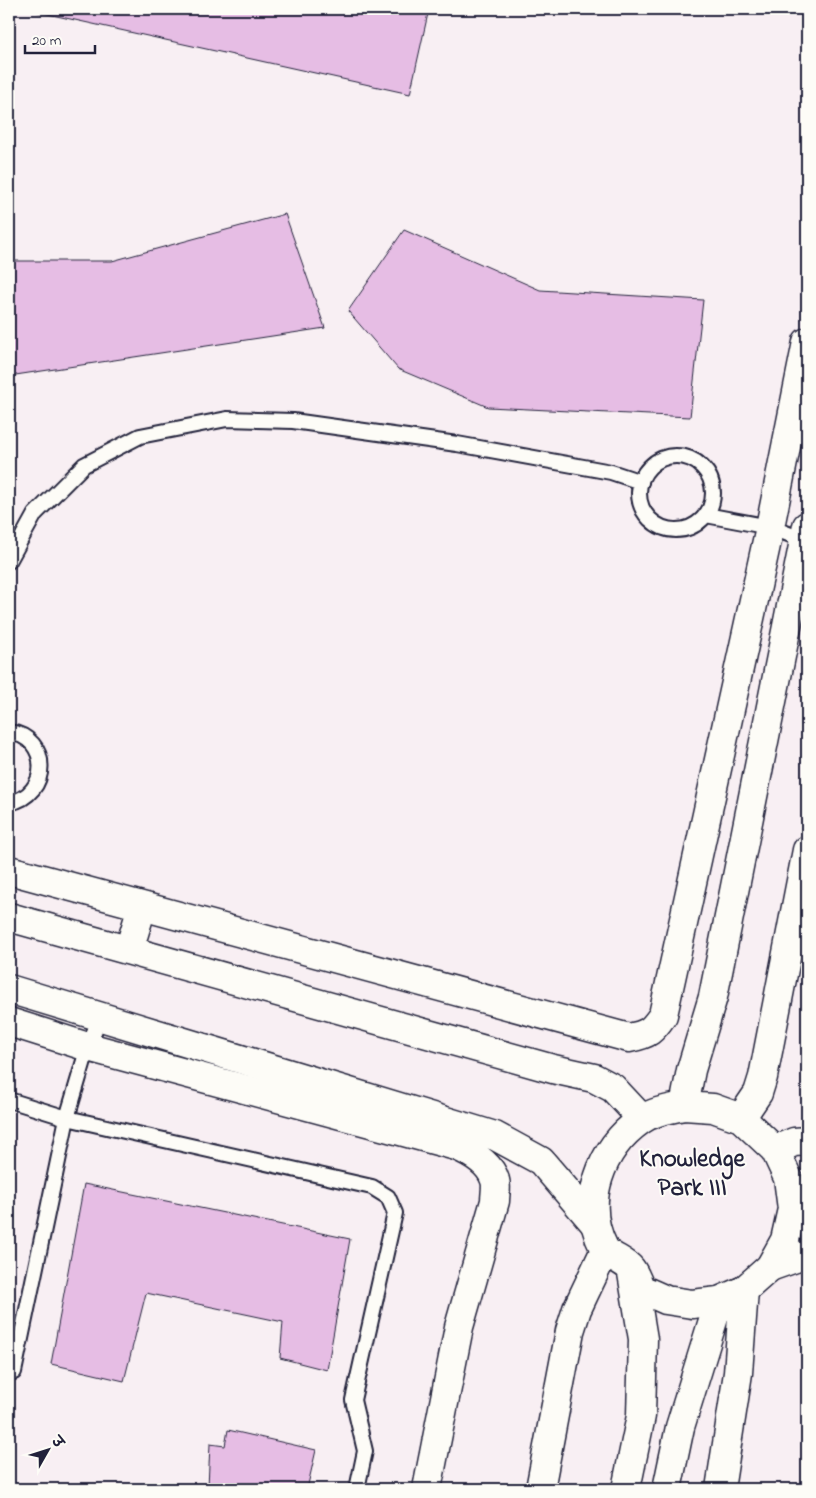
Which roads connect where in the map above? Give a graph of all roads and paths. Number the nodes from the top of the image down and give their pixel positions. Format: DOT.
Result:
graph roads {
  1 [pos="807,342"];
  2 [pos="641,482"];
  3 [pos="706,515"];
  4 [pos="770,527"];
  5 [pos="806,533"];
  6 [pos="9,561"];
  7 [pos="9,732"];
  8 [pos="9,803"];
  9 [pos="807,850"];
  10 [pos="9,870"];
  11 [pos="142,906"];
  12 [pos="9,916"];
  13 [pos="129,950"];
  14 [pos="9,990"];
  15 [pos="100,1017"];
  16 [pos="9,1022"];
  17 [pos="88,1047"];
  18 [pos="9,1100"];
  19 [pos="684,1106"];
  20 [pos="67,1118"];
  21 [pos="741,1118"];
  22 [pos="642,1119"];
  23 [pos="807,1141"];
  24 [pos="774,1150"];
  25 [pos="595,1224"];
  26 [pos="605,1250"];
  27 [pos="807,1254"];
  28 [pos="770,1267"];
  29 [pos="631,1268"];
  30 [pos="744,1290"];
  31 [pos="719,1301"];
  32 [pos="14,1372"];
  33 [pos="357,1489"];
  34 [pos="427,1489"];
  35 [pos="540,1489"];
  36 [pos="626,1489"];
  37 [pos="667,1489"];
  38 [pos="720,1489"];
  1 -- 4 [label="street"];
  2 -- 3 [label="lane"];
  2 -- 3 [label="lane"];
  2 -- 6 [label="lane"];
  3 -- 4 [label="lane"];
  4 -- 5 [label="lane"];
  4 -- 11 [label="street"];
  5 -- 19 [label="street"];
  7 -- 8 [label="lane"];
  9 -- 21 [label="street"];
  10 -- 11 [label="street"];
  11 -- 13 [label="street"];
  12 -- 13 [label="street"];
  13 -- 22 [label="street"];
  14 -- 15 [label="street"];
  15 -- 17 [label="lane"];
  15 -- 25 [label="street"];
  16 -- 17 [label="street"];
  17 -- 20 [label="lane"];
  17 -- 34 [label="street"];
  18 -- 20 [label="lane"];
  19 -- 21 [label="street"];
  19 -- 22 [label="street"];
  20 -- 32 [label="lane"];
  20 -- 33 [label="lane"];
  21 -- 24 [label="street"];
  22 -- 25 [label="street"];
  23 -- 24 [label="street"];
  24 -- 28 [label="street"];
  25 -- 26 [label="street"];
  26 -- 29 [label="street"];
  26 -- 35 [label="street"];
  27 -- 28 [label="street"];
  28 -- 30 [label="street"];
  29 -- 31 [label="street"];
  29 -- 36 [label="street"];
  30 -- 31 [label="street"];
  30 -- 38 [label="street"];
  31 -- 37 [label="street"];
}
